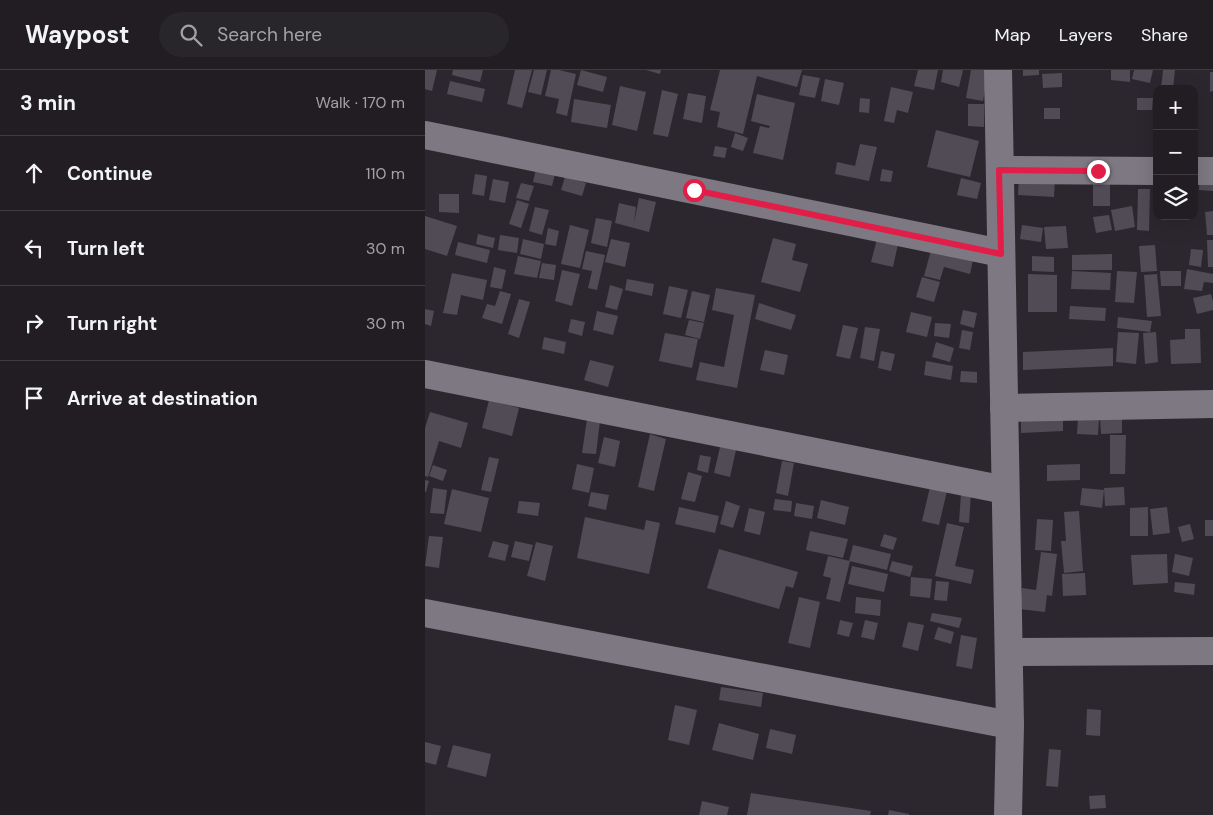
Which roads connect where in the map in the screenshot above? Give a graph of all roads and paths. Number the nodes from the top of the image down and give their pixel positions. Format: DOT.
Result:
graph roads {
  1 [pos="998,70"];
  2 [pos="425,135"];
  3 [pos="999,170"];
  4 [pos="1153,171"];
  5 [pos="1198,171"];
  6 [pos="1213,171"];
  7 [pos="1001,254"];
  8 [pos="425,374"];
  9 [pos="1213,404"];
  10 [pos="1004,408"];
  11 [pos="1005,490"];
  12 [pos="425,613"];
  13 [pos="1213,651"];
  14 [pos="1009,652"];
  15 [pos="1010,725"];
  16 [pos="1008,815"];
  1 -- 3 [label="street"];
  2 -- 7 [label="street"];
  3 -- 4 [label="street"];
  3 -- 7 [label="street"];
  5 -- 6 [label="street"];
  7 -- 10 [label="street"];
  8 -- 11 [label="street"];
  9 -- 10 [label="street"];
  10 -- 11 [label="street"];
  11 -- 14 [label="street"];
  12 -- 15 [label="street"];
  13 -- 14 [label="street"];
  14 -- 15 [label="street"];
  15 -- 16 [label="street"];
}
